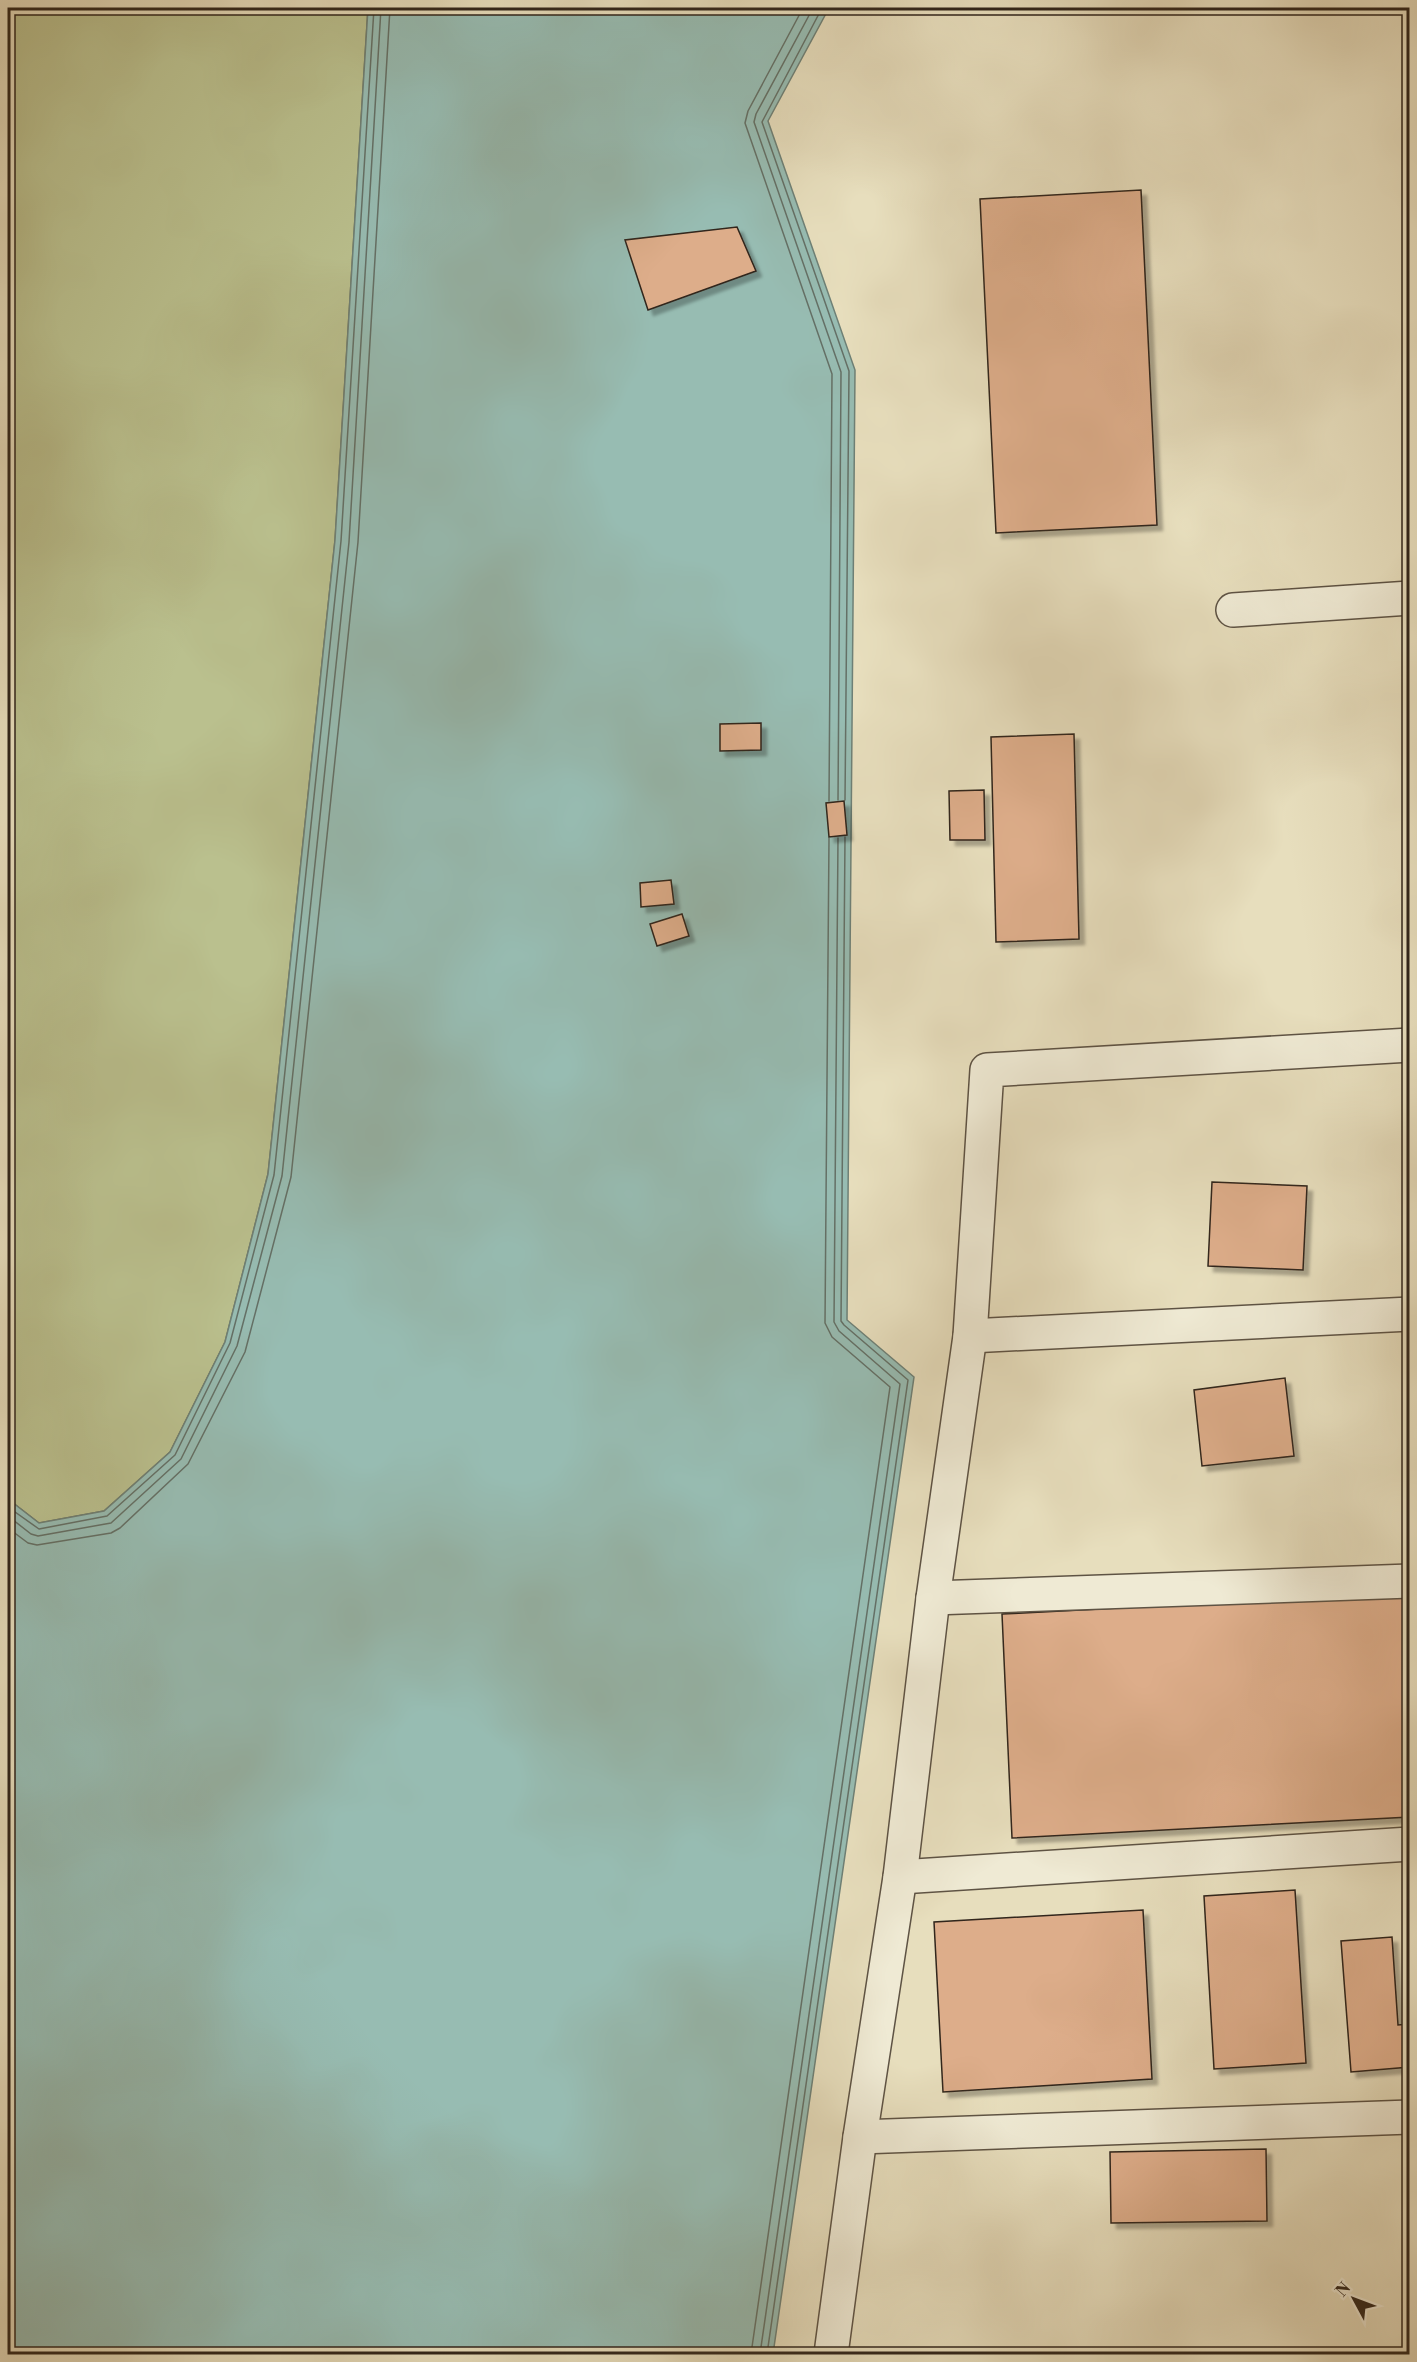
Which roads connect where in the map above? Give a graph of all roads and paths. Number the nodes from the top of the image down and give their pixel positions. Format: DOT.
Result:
graph roads {
  1 [pos="1410,598"];
  2 [pos="1233,610"];
  3 [pos="1410,1045"];
  4 [pos="1410,1314"];
  5 [pos="970,1336"];
  6 [pos="1410,1581"];
  7 [pos="933,1598"];
  8 [pos="1410,1844"];
  9 [pos="900,1877"];
  10 [pos="1410,2117"];
  11 [pos="860,2137"];
  12 [pos="831,2355"];
  1 -- 2 [label="street"];
  3 -- 5 [label="street"];
  4 -- 5 [label="street"];
  5 -- 7 [label="street"];
  6 -- 7 [label="street"];
  7 -- 9 [label="street"];
  8 -- 9 [label="street"];
  9 -- 11 [label="street"];
  10 -- 11 [label="street"];
  11 -- 12 [label="street"];
}
